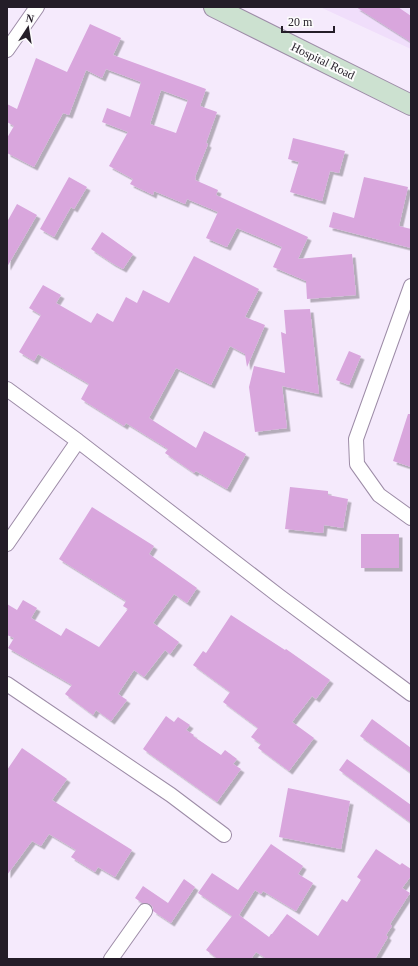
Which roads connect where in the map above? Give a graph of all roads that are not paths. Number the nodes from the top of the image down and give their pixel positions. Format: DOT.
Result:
graph roads {
  1 [pos="37,7"];
  2 [pos="214,7"];
  3 [pos="7,50"];
  4 [pos="411,105"];
  5 [pos="411,286"];
  6 [pos="7,388"];
  7 [pos="78,441"];
  8 [pos="411,518"];
  9 [pos="7,544"];
  10 [pos="7,684"];
  11 [pos="411,694"];
  12 [pos="224,835"];
  13 [pos="144,911"];
  14 [pos="110,959"];
  1 -- 3 [label="street"];
  2 -- 4 [label="street, Hospital Road"];
  5 -- 8 [label="street"];
  6 -- 7 [label="street"];
  7 -- 9 [label="street"];
  7 -- 11 [label="street"];
  10 -- 12 [label="street"];
  13 -- 14 [label="street"];
}
